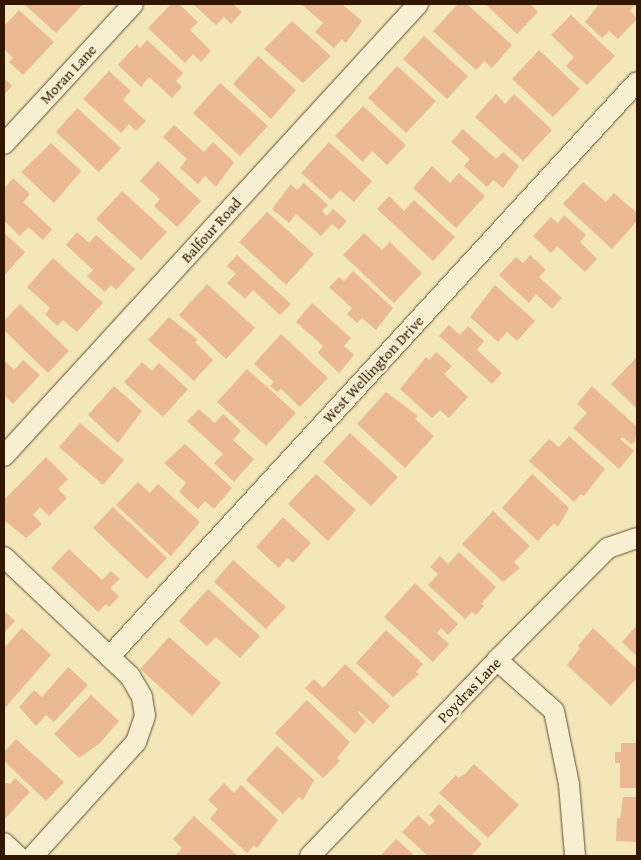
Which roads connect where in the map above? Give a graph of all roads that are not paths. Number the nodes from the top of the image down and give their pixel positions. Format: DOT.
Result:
graph roads {
  1 [pos="133,4"];
  2 [pos="418,4"];
  3 [pos="637,82"];
  4 [pos="4,144"];
  5 [pos="4,456"];
  6 [pos="637,538"];
  7 [pos="4,557"];
  8 [pos="110,656"];
  9 [pos="496,660"];
  10 [pos="4,843"];
  11 [pos="18,856"];
  12 [pos="33,856"];
  13 [pos="310,856"];
  14 [pos="575,856"];
  1 -- 4 [label="street, Moran Lane"];
  2 -- 5 [label="street, Balfour Road"];
  3 -- 8 [label="street, West Wellington Drive"];
  6 -- 9 [label="street, Poydras Lane"];
  7 -- 8 [label="street"];
  8 -- 12 [label="street"];
  9 -- 13 [label="street, Poydras Lane"];
  9 -- 14 [label="street"];
  10 -- 11 [label="street"];
}
